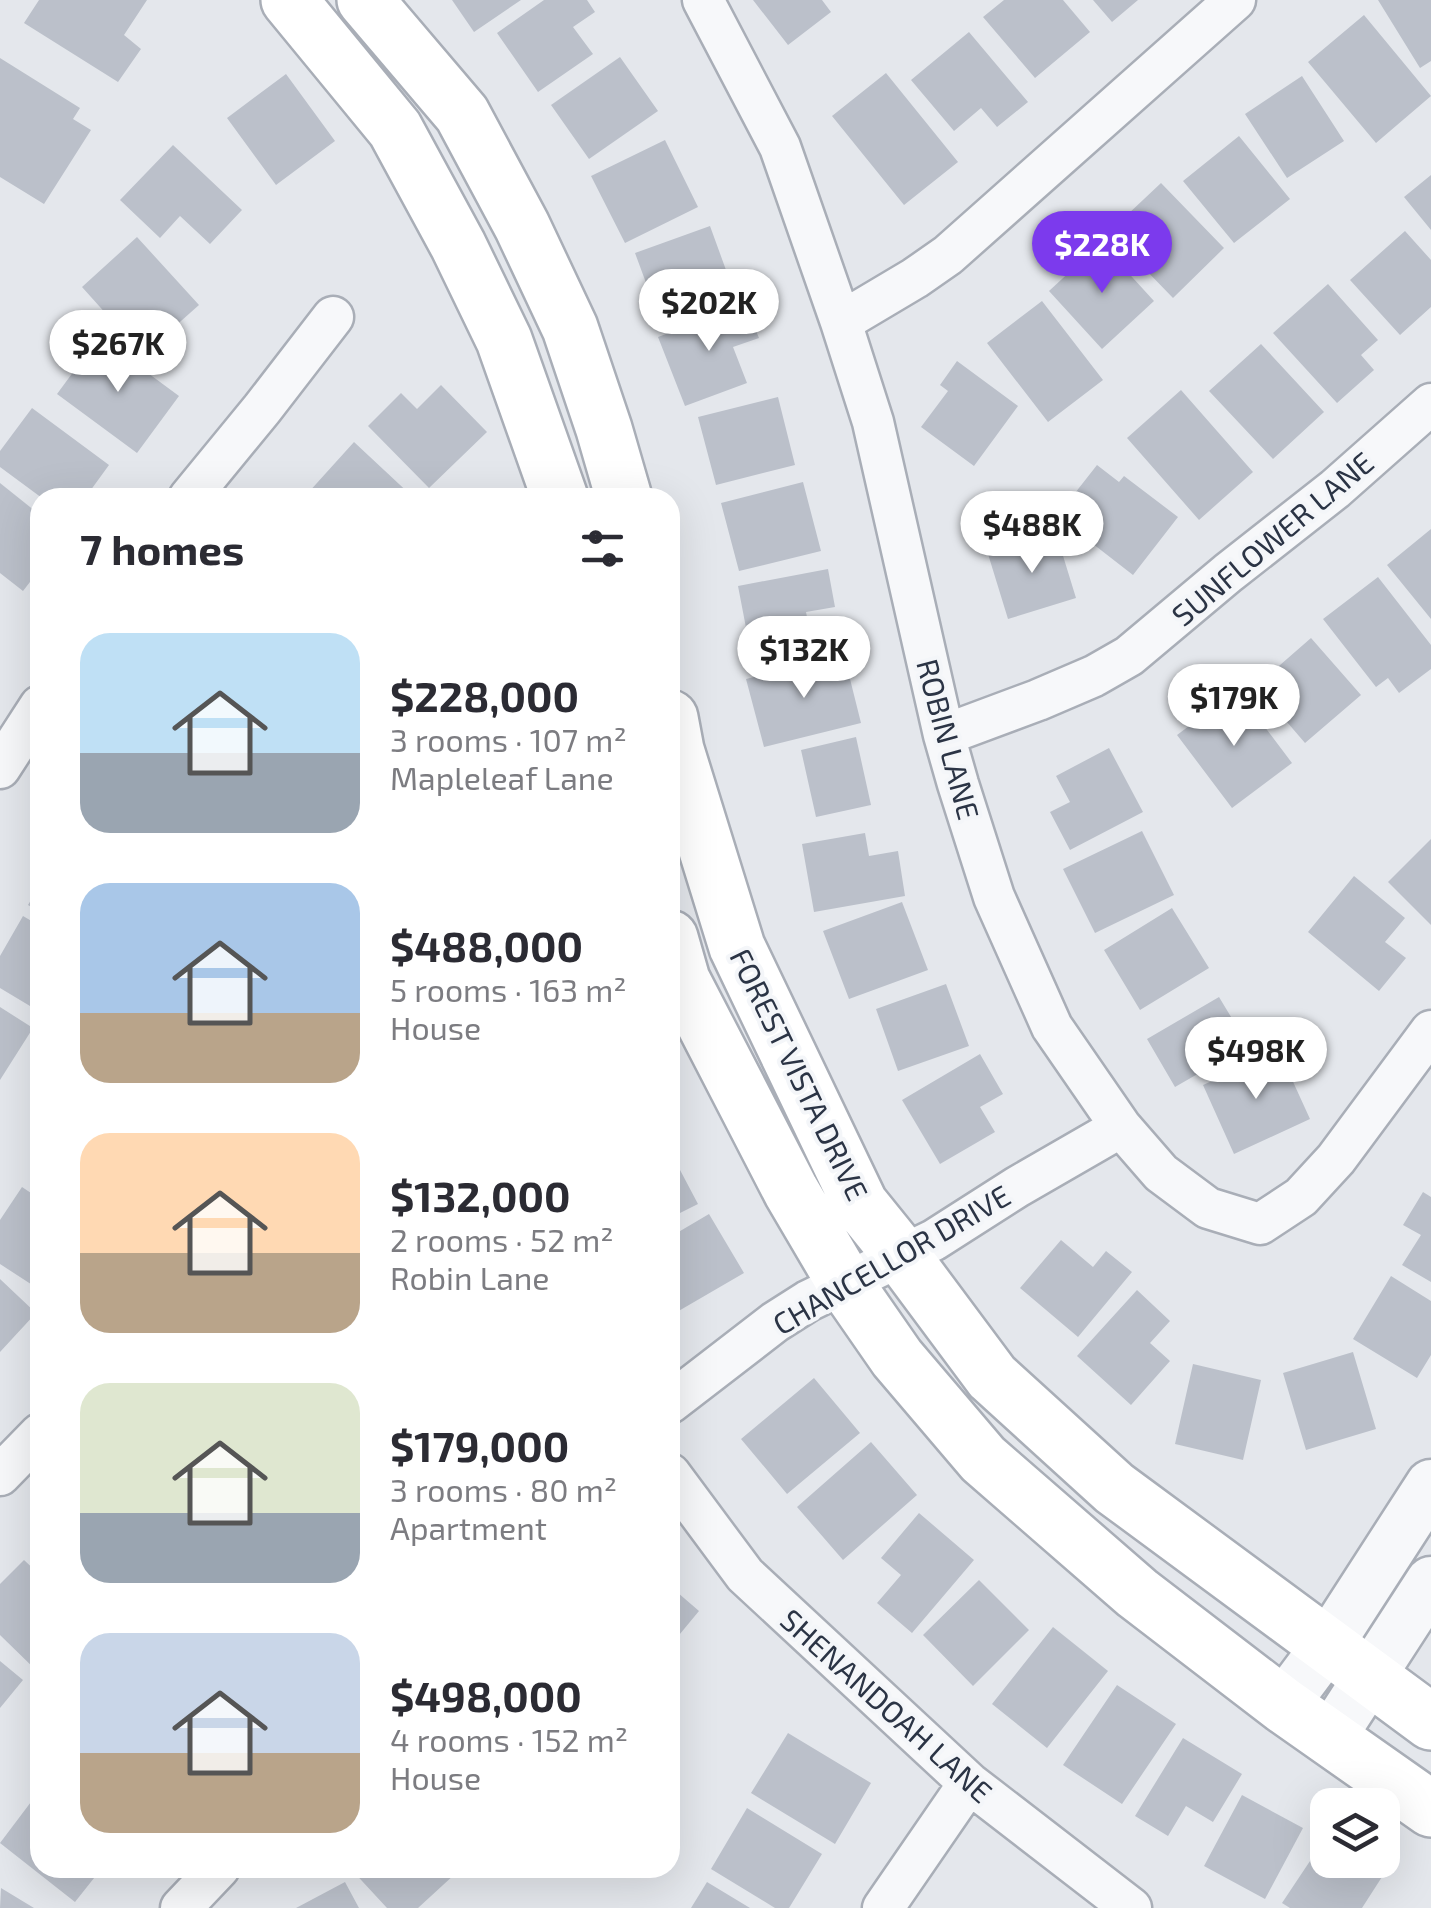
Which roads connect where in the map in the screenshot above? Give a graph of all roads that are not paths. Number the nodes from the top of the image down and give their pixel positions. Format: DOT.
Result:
graph roads {
  1 [pos="289,0"];
  2 [pos="365,0"];
  3 [pos="703,0"];
  4 [pos="1235,0"];
  5 [pos="333,317"];
  6 [pos="841,322"];
  7 [pos="1431,404"];
  8 [pos="197,488"];
  9 [pos="556,488"];
  10 [pos="621,488"];
  11 [pos="30,722"];
  12 [pos="944,735"];
  13 [pos="680,763"];
  14 [pos="0,768"];
  15 [pos="680,973"];
  16 [pos="1431,1031"];
  17 [pos="1121,1127"];
  18 [pos="902,1256"];
  19 [pos="845,1283"];
  20 [pos="680,1396"];
  21 [pos="30,1444"];
  22 [pos="0,1474"];
  23 [pos="1431,1485"];
  24 [pos="680,1487"];
  25 [pos="1431,1582"];
  26 [pos="1348,1662"];
  27 [pos="1283,1705"];
  28 [pos="1431,1722"];
  29 [pos="1330,1738"];
  30 [pos="969,1783"];
  31 [pos="1431,1810"];
  32 [pos="210,1878"];
  33 [pos="181,1908"];
  34 [pos="883,1908"];
  35 [pos="1132,1908"];
  1 -- 9 [label="main road"];
  2 -- 10 [label="main road"];
  3 -- 6 [label="street, ROBIN LANE"];
  4 -- 6 [label="street"];
  5 -- 8 [label="street"];
  6 -- 12 [label="street, ROBIN LANE"];
  7 -- 12 [label="street, SUNFLOWER LANE"];
  11 -- 14 [label="street"];
  12 -- 17 [label="street, ROBIN LANE"];
  13 -- 18 [label="main road, FOREST VISTA DRIVE"];
  15 -- 19 [label="main road, FOREST VISTA DRIVE"];
  16 -- 17 [label="street, ROBIN LANE"];
  17 -- 18 [label="street, CHANCELLOR DRIVE"];
  18 -- 19 [label="street, CHANCELLOR DRIVE"];
  18 -- 26 [label="main road, FOREST VISTA DRIVE"];
  19 -- 20 [label="street, CHANCELLOR DRIVE"];
  19 -- 27 [label="main road, FOREST VISTA DRIVE"];
  21 -- 22 [label="street"];
  23 -- 26 [label="street"];
  24 -- 30 [label="street, SHENANDOAH LANE"];
  25 -- 26 [label="street"];
  26 -- 27 [label="street"];
  26 -- 28 [label="main road, FOREST VISTA DRIVE"];
  26 -- 29 [label="street"];
  27 -- 29 [label="main road, FOREST VISTA DRIVE"];
  29 -- 31 [label="main road, FOREST VISTA DRIVE"];
  30 -- 34 [label="street"];
  30 -- 35 [label="street, SHENANDOAH LANE"];
  32 -- 33 [label="street"];
}
